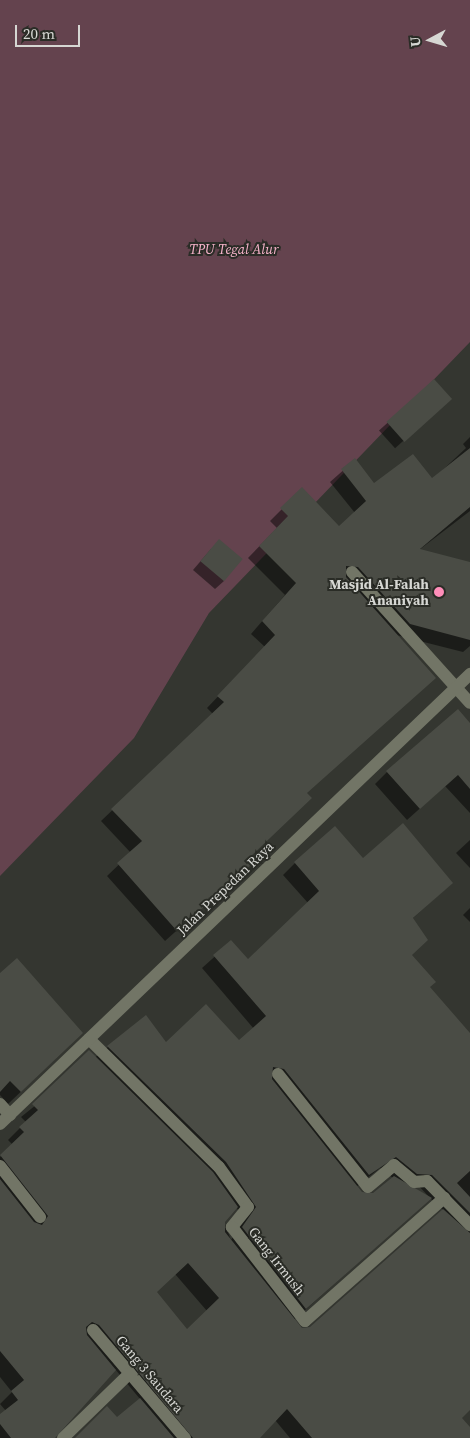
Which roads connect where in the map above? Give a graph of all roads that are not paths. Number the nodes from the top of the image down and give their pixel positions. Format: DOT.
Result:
graph roads {
  1 [pos="352,572"];
  2 [pos="470,674"];
  3 [pos="458,688"];
  4 [pos="470,703"];
  5 [pos="89,1039"];
  6 [pos="278,1074"];
  7 [pos="0,1104"];
  8 [pos="10,1114"];
  9 [pos="0,1124"];
  10 [pos="0,1166"];
  11 [pos="444,1198"];
  12 [pos="40,1217"];
  13 [pos="470,1225"];
  14 [pos="93,1330"];
  15 [pos="130,1373"];
  16 [pos="63,1438"];
  17 [pos="184,1438"];
  1 -- 3 [label="street"];
  2 -- 3 [label="street, Jalan Prepedan Raya"];
  3 -- 4 [label="street"];
  3 -- 5 [label="street, Jalan Prepedan Raya"];
  5 -- 8 [label="street, Jalan Prepedan Raya"];
  5 -- 11 [label="street, Gang Irmush"];
  6 -- 11 [label="street"];
  7 -- 8 [label="street"];
  8 -- 9 [label="street, Jalan Prepedan Raya"];
  10 -- 12 [label="street"];
  11 -- 13 [label="street"];
  14 -- 15 [label="street, Gang 3 Saudara"];
  15 -- 16 [label="street"];
  15 -- 17 [label="street, Gang 3 Saudara"];
}
